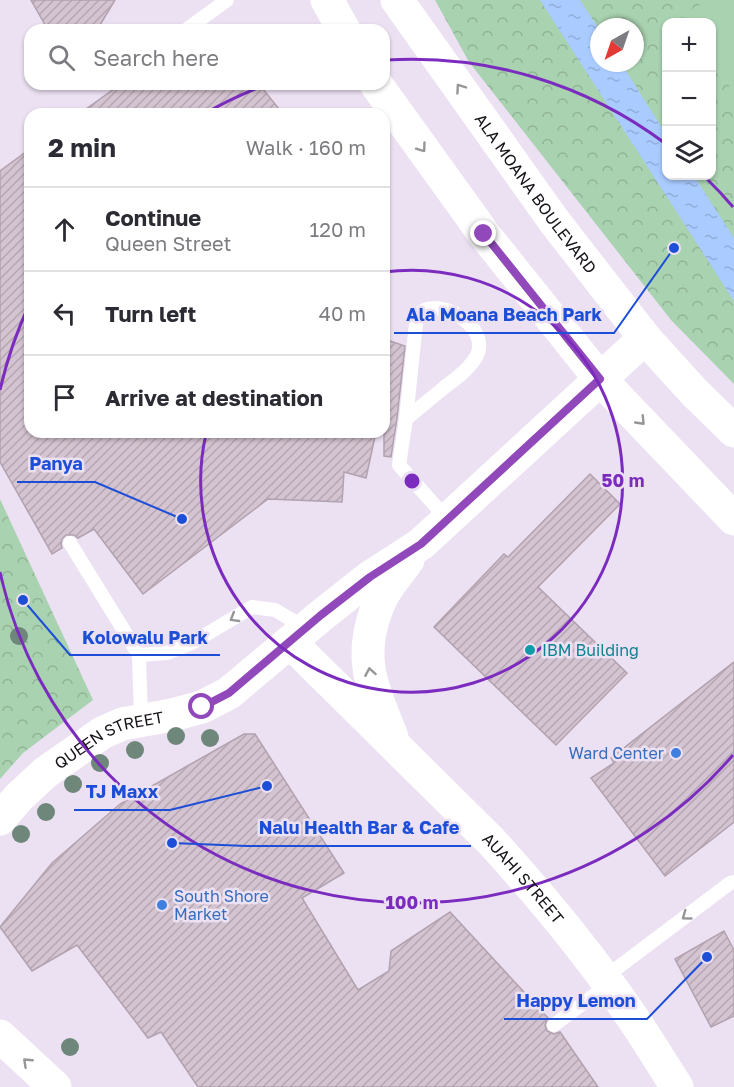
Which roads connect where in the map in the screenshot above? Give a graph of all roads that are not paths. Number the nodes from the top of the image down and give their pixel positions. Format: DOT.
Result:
graph roads {
  1 [pos="227,0"];
  2 [pos="327,0"];
  3 [pos="397,0"];
  4 [pos="194,24"];
  5 [pos="341,24"];
  6 [pos="380,90"];
  7 [pos="645,338"];
  8 [pos="600,379"];
  9 [pos="406,419"];
  10 [pos="734,431"];
  11 [pos="447,519"];
  12 [pos="734,519"];
  13 [pos="70,543"];
  14 [pos="421,544"];
  15 [pos="298,635"];
  16 [pos="139,655"];
  17 [pos="141,720"];
  18 [pos="396,747"];
  19 [pos="0,819"];
  20 [pos="734,882"];
  21 [pos="606,981"];
  22 [pos="554,1025"];
  23 [pos="0,1036"];
  24 [pos="55,1087"];
  25 [pos="677,1087"];
  1 -- 4 [label="lane"];
  2 -- 5 [label="street"];
  7 -- 3 [label="street, ALA MOANA BOULEVARD, one-way"];
  6 -- 8 [label="street, one-way"];
  7 -- 8 [label="street, QUEEN STREET"];
  7 -- 10 [label="street, ALA MOANA BOULEVARD"];
  8 -- 11 [label="street, QUEEN STREET"];
  8 -- 12 [label="street, one-way"];
  9 -- 9 [label="lane"];
  9 -- 11 [label="lane"];
  11 -- 14 [label="street, QUEEN STREET"];
  13 -- 16 [label="lane"];
  14 -- 15 [label="street, QUEEN STREET"];
  18 -- 14 [label="street, one-way"];
  15 -- 16 [label="lane, one-way"];
  15 -- 17 [label="street, QUEEN STREET"];
  15 -- 18 [label="street, AUAHI STREET"];
  16 -- 17 [label="lane"];
  17 -- 19 [label="street, QUEEN STREET"];
  18 -- 21 [label="street, AUAHI STREET"];
  20 -- 21 [label="lane, one-way"];
  21 -- 22 [label="lane"];
  21 -- 25 [label="street, AUAHI STREET"];
  24 -- 23 [label="street, one-way"];
}
